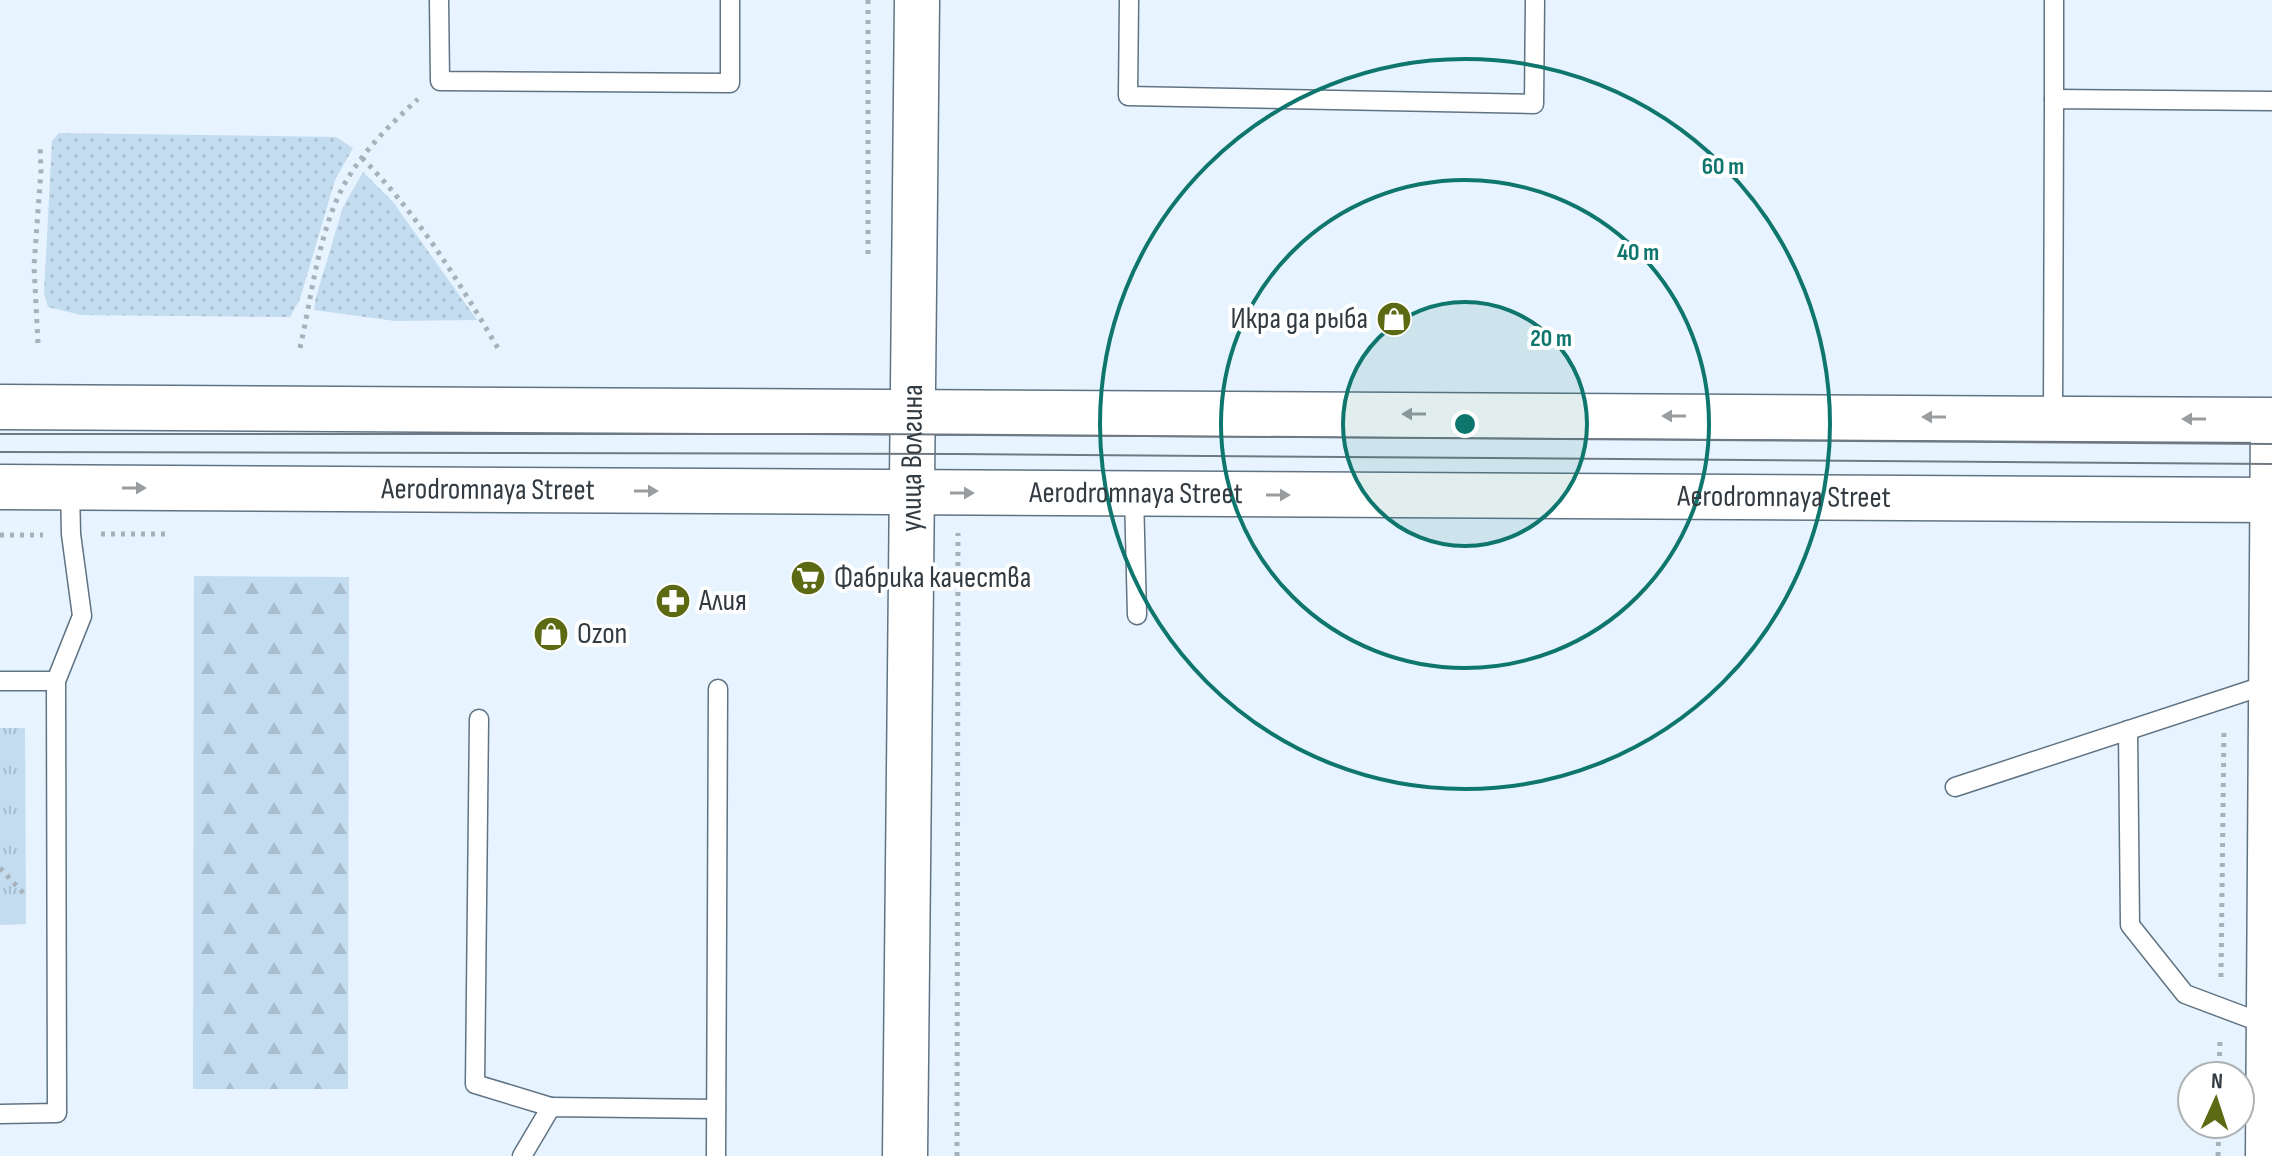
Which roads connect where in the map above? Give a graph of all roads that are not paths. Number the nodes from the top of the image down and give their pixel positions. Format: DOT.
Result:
graph roads {
  1 [pos="439,0"];
  2 [pos="730,0"];
  3 [pos="917,0"];
  4 [pos="1129,0"];
  5 [pos="1535,0"];
  6 [pos="2054,0"];
  7 [pos="2054,99"];
  8 [pos="2272,101"];
  9 [pos="0,407"];
  10 [pos="913,412"];
  11 [pos="2053,418"];
  12 [pos="2271,420"];
  13 [pos="0,487"];
  14 [pos="70,488"];
  15 [pos="912,492"];
  16 [pos="1134,494"];
  17 [pos="2270,500"];
  18 [pos="1137,615"];
  19 [pos="0,681"];
  20 [pos="56,681"];
  21 [pos="2269,684"];
  22 [pos="718,689"];
  23 [pos="479,719"];
  24 [pos="2128,730"];
  25 [pos="1955,787"];
  26 [pos="2269,955"];
  27 [pos="2265,1024"];
  28 [pos="551,1107"];
  29 [pos="716,1109"];
  30 [pos="0,1114"];
  31 [pos="522,1156"];
  32 [pos="716,1156"];
  33 [pos="905,1156"];
  34 [pos="2264,1156"];
  1 -- 2 [label="lane"];
  3 -- 10 [label="main road, улица Волгина"];
  4 -- 5 [label="lane"];
  6 -- 7 [label="lane"];
  7 -- 8 [label="lane"];
  7 -- 11 [label="lane"];
  9 -- 10 [label="main road"];
  11 -- 10 [label="main road, one-way"];
  10 -- 15 [label="main road, улица Волгина"];
  12 -- 11 [label="main road, one-way"];
  12 -- 17 [label="street"];
  13 -- 14 [label="main road, Aerodromnaya Street"];
  14 -- 15 [label="main road, Aerodromnaya Street, one-way"];
  14 -- 20 [label="lane"];
  15 -- 16 [label="main road, Aerodromnaya Street, one-way"];
  15 -- 33 [label="main road, улица Волгина"];
  16 -- 17 [label="main road, Aerodromnaya Street, one-way"];
  16 -- 18 [label="lane"];
  17 -- 21 [label="street"];
  19 -- 20 [label="lane"];
  20 -- 30 [label="lane"];
  21 -- 24 [label="lane"];
  21 -- 26 [label="street"];
  22 -- 29 [label="lane"];
  23 -- 28 [label="lane"];
  24 -- 25 [label="lane"];
  24 -- 27 [label="lane"];
  26 -- 27 [label="street"];
  27 -- 34 [label="street"];
  28 -- 29 [label="lane"];
  28 -- 31 [label="lane"];
  29 -- 32 [label="lane"];
}
